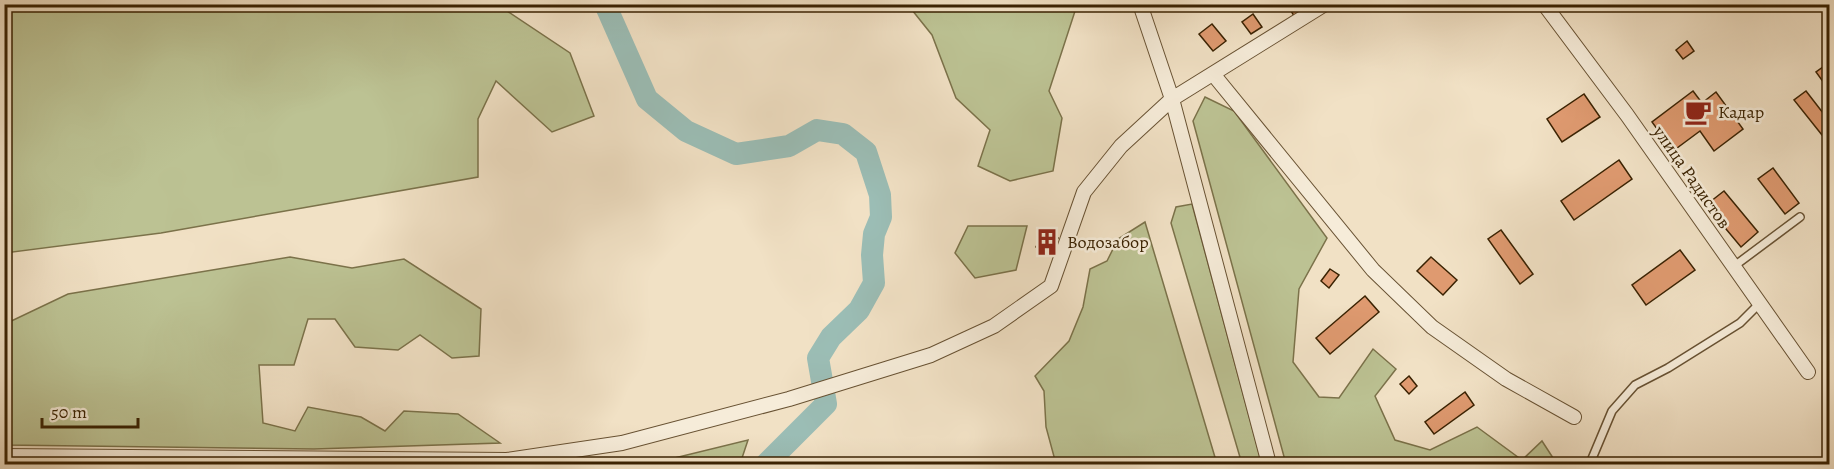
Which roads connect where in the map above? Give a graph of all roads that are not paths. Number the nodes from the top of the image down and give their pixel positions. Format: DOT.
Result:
graph roads {
  1 [pos="1140,4"];
  2 [pos="1325,4"];
  3 [pos="1544,4"];
  4 [pos="1213,74"];
  5 [pos="1172,99"];
  6 [pos="1800,217"];
  7 [pos="1733,267"];
  8 [pos="1759,304"];
  9 [pos="1808,372"];
  10 [pos="1574,417"];
  11 [pos="4,456"];
  12 [pos="1591,461"];
  13 [pos="1269,465"];
  1 -- 5 [label="street"];
  2 -- 4 [label="street"];
  3 -- 7 [label="street, улица Радистов"];
  4 -- 5 [label="street"];
  4 -- 10 [label="street"];
  5 -- 11 [label="street"];
  5 -- 13 [label="street"];
  6 -- 7 [label="lane"];
  7 -- 8 [label="street, улица Радистов"];
  8 -- 9 [label="street, улица Радистов"];
  8 -- 12 [label="lane"];
}
